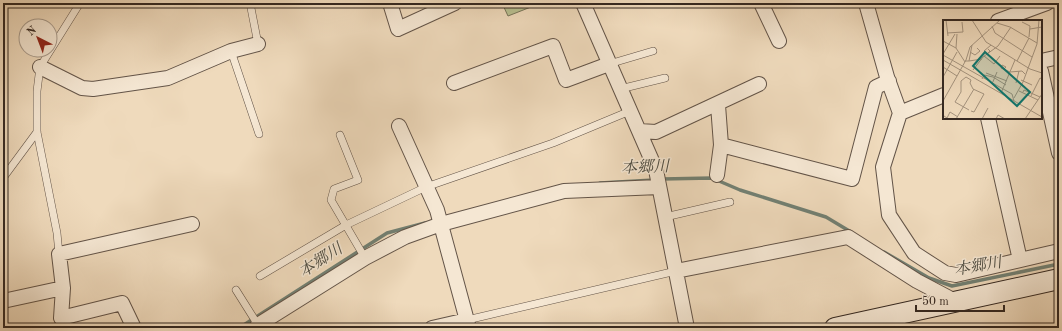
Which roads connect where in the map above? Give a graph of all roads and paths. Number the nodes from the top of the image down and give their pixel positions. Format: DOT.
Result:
graph roads {
  1 [pos="80,3"];
  2 [pos="250,3"];
  3 [pos="390,3"];
  4 [pos="455,3"];
  5 [pos="583,3"];
  6 [pos="761,3"];
  7 [pos="866,3"];
  8 [pos="1047,3"];
  9 [pos="1001,20"];
  10 [pos="779,42"];
  11 [pos="258,44"];
  12 [pos="232,51"];
  13 [pos="653,51"];
  14 [pos="1059,57"];
  15 [pos="1042,61"];
  16 [pos="609,64"];
  17 [pos="40,68"];
  18 [pos="1042,76"];
  19 [pos="665,78"];
  20 [pos="889,81"];
  21 [pos="454,83"];
  22 [pos="759,84"];
  23 [pos="620,89"];
  24 [pos="943,95"];
  25 [pos="718,105"];
  26 [pos="630,111"];
  27 [pos="900,113"];
  28 [pos="988,119"];
  29 [pos="399,126"];
  30 [pos="639,131"];
  31 [pos="37,132"];
  32 [pos="259,134"];
  33 [pos="340,136"];
  34 [pos="721,145"];
  35 [pos="1059,153"];
  36 [pos="717,175"];
  37 [pos="3,178"];
  38 [pos="426,187"];
  39 [pos="659,188"];
  40 [pos="730,202"];
  41 [pos="665,217"];
  42 [pos="192,224"];
  43 [pos="442,224"];
  44 [pos="346,225"];
  45 [pos="1059,251"];
  46 [pos="59,254"];
  47 [pos="365,258"];
  48 [pos="1020,260"];
  49 [pos="676,271"];
  50 [pos="945,273"];
  51 [pos="260,276"];
  52 [pos="1059,279"];
  53 [pos="63,288"];
  54 [pos="236,290"];
  55 [pos="944,295"];
  56 [pos="3,301"];
  57 [pos="61,323"];
  58 [pos="468,324"];
  59 [pos="258,326"];
  60 [pos="134,328"];
  61 [pos="432,328"];
  62 [pos="687,328"];
  63 [pos="835,328"];
  1 -- 17 [label="lane"];
  2 -- 11 [label="lane"];
  3 -- 4 [label="street"];
  5 -- 16 [label="street"];
  6 -- 10 [label="street"];
  7 -- 20 [label="street"];
  8 -- 9 [label="street"];
  11 -- 12 [label="street"];
  12 -- 17 [label="street"];
  12 -- 32 [label="lane"];
  13 -- 16 [label="lane"];
  14 -- 15 [label="street"];
  16 -- 21 [label="street"];
  16 -- 23 [label="street"];
  17 -- 31 [label="lane"];
  18 -- 35 [label="street"];
  19 -- 23 [label="lane"];
  20 -- 27 [label="street"];
  20 -- 34 [label="street"];
  22 -- 25 [label="street"];
  23 -- 26 [label="street"];
  24 -- 27 [label="street"];
  25 -- 30 [label="street"];
  25 -- 34 [label="street"];
  26 -- 30 [label="street"];
  26 -- 38 [label="lane"];
  27 -- 50 [label="street"];
  28 -- 48 [label="street"];
  29 -- 38 [label="street"];
  30 -- 39 [label="street"];
  31 -- 37 [label="lane"];
  31 -- 46 [label="lane"];
  33 -- 44 [label="lane"];
  34 -- 36 [label="street"];
  38 -- 43 [label="street"];
  38 -- 44 [label="lane"];
  39 -- 41 [label="street"];
  39 -- 43 [label="street"];
  40 -- 41 [label="lane"];
  41 -- 49 [label="street"];
  42 -- 46 [label="street"];
  43 -- 47 [label="street"];
  43 -- 58 [label="street"];
  44 -- 47 [label="lane"];
  44 -- 51 [label="lane"];
  45 -- 48 [label="street"];
  46 -- 53 [label="street"];
  47 -- 59 [label="street"];
  48 -- 50 [label="street"];
  49 -- 55 [label="street"];
  49 -- 58 [label="lane"];
  49 -- 62 [label="street"];
  50 -- 55 [label="street"];
  52 -- 55 [label="street"];
  53 -- 56 [label="street"];
  53 -- 57 [label="street"];
  54 -- 59 [label="lane"];
  55 -- 63 [label="street"];
  57 -- 60 [label="street"];
  58 -- 61 [label="street"];
}
